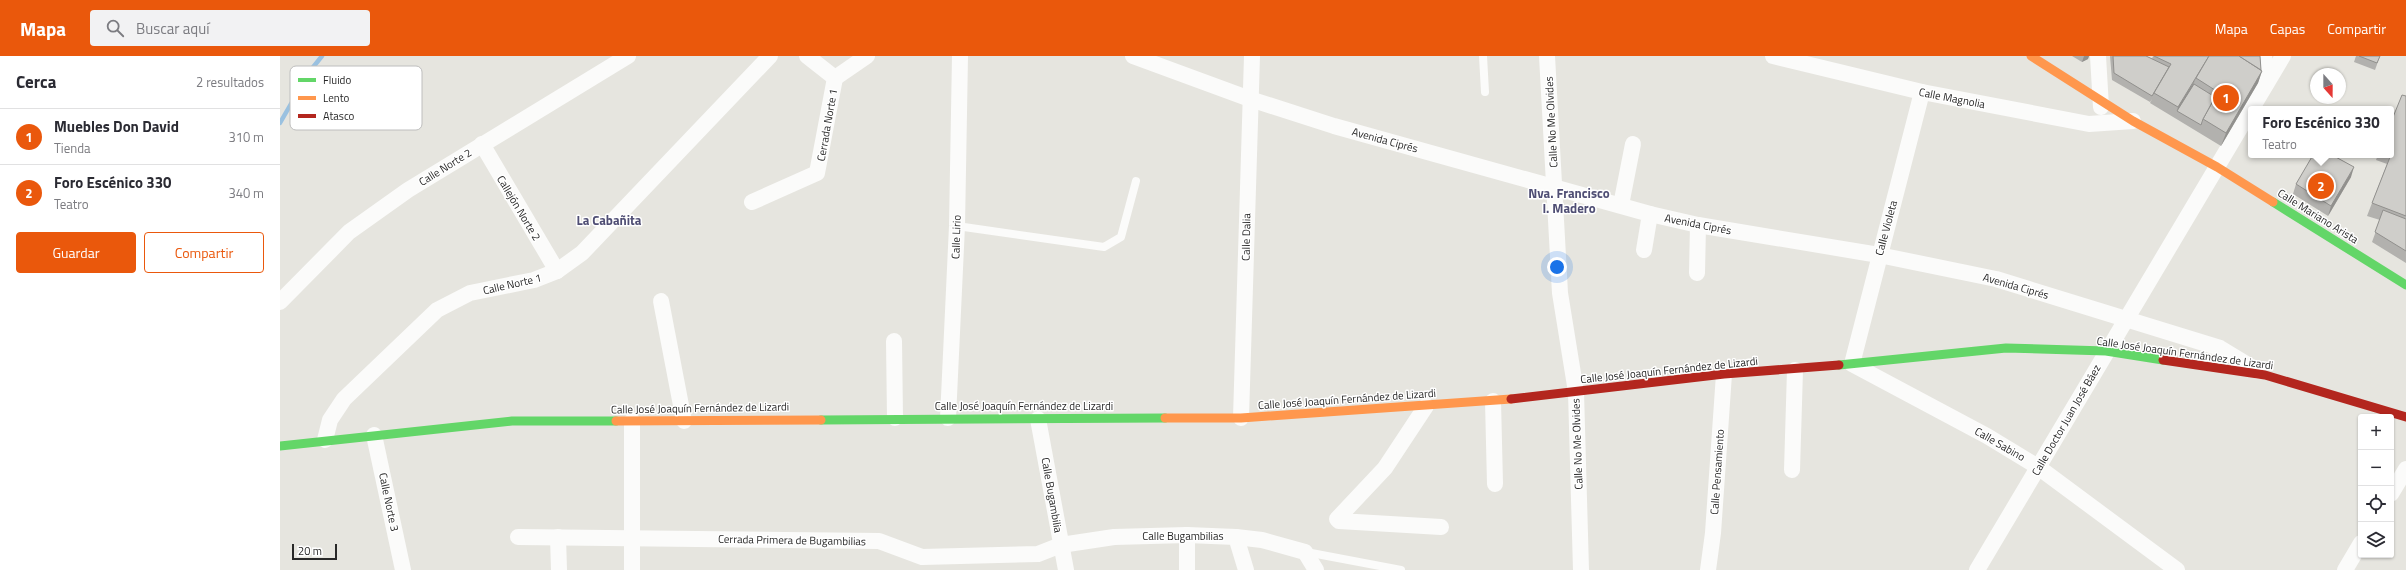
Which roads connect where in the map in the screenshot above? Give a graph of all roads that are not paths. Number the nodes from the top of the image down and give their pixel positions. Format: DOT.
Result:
graph roads {
  1 [pos="628,56"];
  2 [pos="770,56"];
  3 [pos="807,56"];
  4 [pos="867,56"];
  5 [pos="960,56"];
  6 [pos="1133,56"];
  7 [pos="1252,56"];
  8 [pos="1483,56"];
  9 [pos="1547,56"];
  10 [pos="1773,56"];
  11 [pos="2031,56"];
  12 [pos="2098,56"];
  13 [pos="2264,56"];
  14 [pos="2283,56"];
  15 [pos="835,78"];
  16 [pos="2266,84"];
  17 [pos="1485,92"];
  18 [pos="1922,92"];
  19 [pos="1250,98"];
  20 [pos="2101,98"];
  21 [pos="2253,106"];
  22 [pos="2248,114"];
  23 [pos="2133,121"];
  24 [pos="2101,123"];
  25 [pos="482,144"];
  26 [pos="1633,144"];
  27 [pos="2217,167"];
  28 [pos="1136,181"];
  29 [pos="1554,187"];
  30 [pos="752,202"];
  31 [pos="1621,205"];
  32 [pos="1650,214"];
  33 [pos="1698,225"];
  34 [pos="957,226"];
  35 [pos="1644,250"];
  36 [pos="1879,255"];
  37 [pos="557,271"];
  38 [pos="1697,273"];
  39 [pos="2406,284"];
  40 [pos="661,300"];
  41 [pos="280,302"];
  42 [pos="2127,320"];
  43 [pos="894,341"];
  44 [pos="2106,351"];
  45 [pos="1852,364"];
  46 [pos="1795,370"];
  47 [pos="1724,374"];
  48 [pos="2265,375"];
  49 [pos="1576,392"];
  50 [pos="1493,401"];
  51 [pos="1426,406"];
  52 [pos="2406,417"];
  53 [pos="896,418"];
  54 [pos="948,418"];
  55 [pos="1241,418"];
  56 [pos="1038,419"];
  57 [pos="684,420"];
  58 [pos="632,421"];
  59 [pos="374,435"];
  60 [pos="325,440"];
  61 [pos="280,446"];
  62 [pos="2038,467"];
  63 [pos="2406,469"];
  64 [pos="1792,470"];
  65 [pos="1495,484"];
  66 [pos="2394,489"];
  67 [pos="1442,527"];
  68 [pos="1187,536"];
  69 [pos="518,537"];
  70 [pos="558,537"];
  71 [pos="1236,537"];
  72 [pos="632,538"];
  73 [pos="1061,545"];
  74 [pos="2358,548"];
  75 [pos="1305,552"];
  76 [pos="403,570"];
  77 [pos="559,570"];
  78 [pos="632,570"];
  79 [pos="1066,570"];
  80 [pos="1187,570"];
  81 [pos="1246,570"];
  82 [pos="1316,570"];
  83 [pos="1401,570"];
  84 [pos="1581,570"];
  85 [pos="1708,570"];
  86 [pos="1977,570"];
  87 [pos="2176,570"];
  88 [pos="2345,570"];
  1 -- 25 [label="street, Calle Norte 2"];
  2 -- 37 [label="street, Calle Norte 1"];
  3 -- 15 [label="street"];
  4 -- 15 [label="street"];
  5 -- 34 [label="street, Calle Lirio"];
  6 -- 19 [label="street, Avenida Ciprés"];
  7 -- 19 [label="street, Calle Dalia"];
  8 -- 17 [label="lane"];
  9 -- 29 [label="street, Calle No Me Olvides"];
  10 -- 18 [label="street, Calle Magnolia"];
  11 -- 20 [label="street, Calle Mariano Arista"];
  12 -- 20 [label="street"];
  13 -- 16 [label="street"];
  14 -- 16 [label="street, Calle Doctor Juan José Báez"];
  15 -- 30 [label="street, Cerrada Norte 1"];
  16 -- 21 [label="street, Calle Doctor Juan José Báez"];
  18 -- 24 [label="street, Calle Magnolia"];
  18 -- 36 [label="street, Calle Violeta"];
  19 -- 29 [label="street, Avenida Ciprés"];
  19 -- 55 [label="street, Calle Dalia"];
  20 -- 23 [label="street, Calle Mariano Arista"];
  20 -- 24 [label="street"];
  22 -- 27 [label="street, Calle Doctor Juan José Báez"];
  23 -- 24 [label="street, Calle Magnolia"];
  23 -- 27 [label="street, Calle Mariano Arista"];
  25 -- 37 [label="street, Callejón Norte 2"];
  25 -- 41 [label="street, Calle Norte 2"];
  26 -- 31 [label="street"];
  27 -- 39 [label="street, Calle Mariano Arista"];
  27 -- 42 [label="street, Calle Doctor Juan José Báez"];
  28 -- 34 [label="lane"];
  29 -- 31 [label="street, Avenida Ciprés"];
  29 -- 49 [label="street, Calle No Me Olvides"];
  31 -- 32 [label="street, Avenida Ciprés"];
  32 -- 33 [label="street, Avenida Ciprés"];
  32 -- 35 [label="street"];
  33 -- 36 [label="street, Avenida Ciprés"];
  33 -- 38 [label="street"];
  34 -- 54 [label="street, Calle Lirio"];
  36 -- 42 [label="street, Avenida Ciprés"];
  36 -- 45 [label="street, Calle Violeta"];
  37 -- 60 [label="street, Calle Norte 1"];
  40 -- 57 [label="street"];
  42 -- 44 [label="street, Calle Doctor Juan José Báez"];
  42 -- 48 [label="street, Avenida Ciprés"];
  43 -- 53 [label="street"];
  44 -- 45 [label="street, Calle José Joaquín Fernández de Lizardi"];
  44 -- 48 [label="street, Calle José Joaquín Fernández de Lizardi"];
  44 -- 62 [label="street, Calle Doctor Juan José Báez"];
  45 -- 46 [label="street, Calle José Joaquín Fernández de Lizardi"];
  45 -- 62 [label="street, Calle Sabino"];
  46 -- 47 [label="street, Calle José Joaquín Fernández de Lizardi"];
  46 -- 64 [label="street"];
  47 -- 49 [label="street, Calle José Joaquín Fernández de Lizardi"];
  47 -- 85 [label="street, Calle Pensamiento"];
  48 -- 52 [label="street, Calle José Joaquín Fernández de Lizardi"];
  49 -- 50 [label="street, Calle José Joaquín Fernández de Lizardi"];
  49 -- 84 [label="street, Calle No Me Olvides"];
  50 -- 51 [label="street, Calle José Joaquín Fernández de Lizardi"];
  50 -- 65 [label="street"];
  51 -- 55 [label="street, Calle José Joaquín Fernández de Lizardi"];
  51 -- 67 [label="street"];
  53 -- 54 [label="street, Calle José Joaquín Fernández de Lizardi"];
  53 -- 57 [label="street, Calle José Joaquín Fernández de Lizardi"];
  54 -- 56 [label="street, Calle José Joaquín Fernández de Lizardi"];
  55 -- 56 [label="street, Calle José Joaquín Fernández de Lizardi"];
  56 -- 73 [label="street, Calle Bugambilia"];
  57 -- 58 [label="street, Calle José Joaquín Fernández de Lizardi"];
  58 -- 59 [label="street, Calle José Joaquín Fernández de Lizardi"];
  58 -- 72 [label="street"];
  59 -- 60 [label="street, Calle José Joaquín Fernández de Lizardi"];
  59 -- 76 [label="street, Calle Norte 3"];
  60 -- 61 [label="street, Calle José Joaquín Fernández de Lizardi"];
  62 -- 86 [label="street, Calle Doctor Juan José Báez"];
  62 -- 87 [label="street, Calle Sabino"];
  63 -- 66 [label="street"];
  68 -- 71 [label="street, Calle Bugambilias"];
  68 -- 73 [label="street, Calle Bugambilias"];
  68 -- 80 [label="street"];
  69 -- 70 [label="street, Cerrada Primera de Bugambilias"];
  70 -- 72 [label="street, Cerrada Primera de Bugambilias"];
  70 -- 77 [label="street"];
  71 -- 75 [label="street, Calle Bugambilias"];
  71 -- 81 [label="street"];
  72 -- 73 [label="street, Cerrada Primera de Bugambilias"];
  72 -- 78 [label="street"];
  73 -- 79 [label="street, Calle Bugambilia"];
  74 -- 88 [label="street"];
  75 -- 82 [label="street"];
  75 -- 83 [label="lane"];
}
